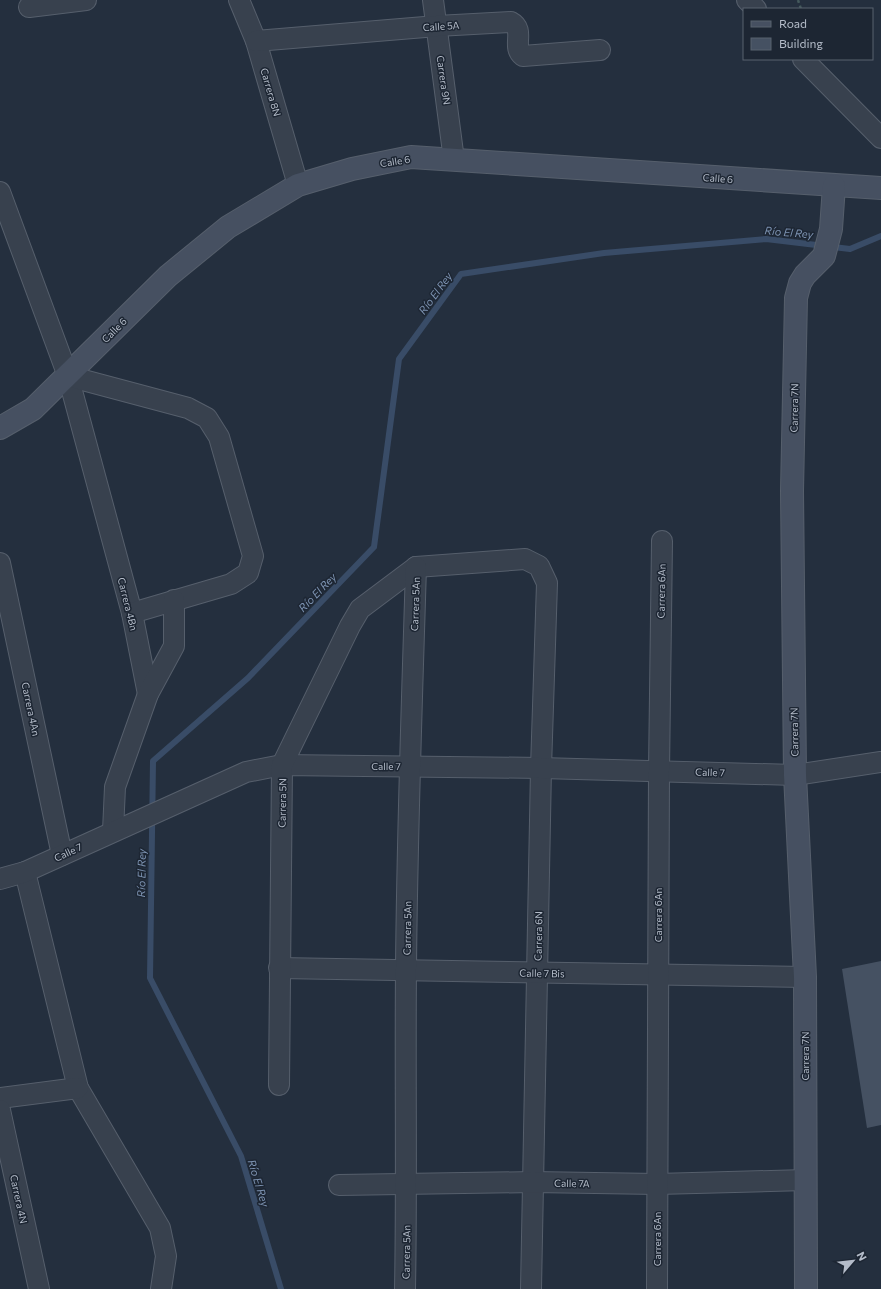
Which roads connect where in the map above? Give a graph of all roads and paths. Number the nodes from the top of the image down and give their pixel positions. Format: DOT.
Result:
graph roads {
  1 [pos="86,0"];
  2 [pos="239,0"];
  3 [pos="433,0"];
  4 [pos="746,0"];
  5 [pos="29,7"];
  6 [pos="755,8"];
  7 [pos="437,26"];
  8 [pos="256,41"];
  9 [pos="600,50"];
  10 [pos="804,60"];
  11 [pos="881,138"];
  12 [pos="454,160"];
  13 [pos="298,185"];
  14 [pos="834,186"];
  15 [pos="881,188"];
  16 [pos="0,192"];
  17 [pos="68,376"];
  18 [pos="0,428"];
  19 [pos="662,541"];
  20 [pos="0,563"];
  21 [pos="416,567"];
  22 [pos="174,600"];
  23 [pos="132,613"];
  24 [pos="148,694"];
  25 [pos="881,762"];
  26 [pos="282,765"];
  27 [pos="410,766"];
  28 [pos="541,768"];
  29 [pos="659,771"];
  30 [pos="795,775"];
  31 [pos="113,831"];
  32 [pos="62,855"];
  33 [pos="25,872"];
  34 [pos="0,880"];
  35 [pos="279,968"];
  36 [pos="406,970"];
  37 [pos="537,972"];
  38 [pos="657,974"];
  39 [pos="804,977"];
  40 [pos="279,1085"];
  41 [pos="78,1088"];
  42 [pos="0,1098"];
  43 [pos="0,1110"];
  44 [pos="806,1180"];
  45 [pos="533,1182"];
  46 [pos="407,1184"];
  47 [pos="657,1184"];
  48 [pos="339,1185"];
  49 [pos="39,1289"];
  50 [pos="161,1289"];
  51 [pos="405,1289"];
  52 [pos="531,1289"];
  53 [pos="657,1289"];
  54 [pos="806,1289"];
  1 -- 5 [label="street"];
  2 -- 8 [label="street, Carrera 8N"];
  3 -- 7 [label="street, Carrera 9N"];
  4 -- 6 [label="street"];
  7 -- 8 [label="street, Calle 5A"];
  7 -- 9 [label="street, Calle 5A"];
  7 -- 12 [label="street, Carrera 9N"];
  8 -- 13 [label="street, Carrera 8N"];
  10 -- 11 [label="street"];
  12 -- 13 [label="street, Calle 6"];
  12 -- 14 [label="street, Calle 6"];
  13 -- 17 [label="street, Calle 6"];
  14 -- 15 [label="street, Calle 6"];
  14 -- 30 [label="street, Carrera 7N"];
  16 -- 17 [label="street, Carrera 4Bn"];
  17 -- 18 [label="street, Calle 6"];
  17 -- 22 [label="street"];
  17 -- 23 [label="street, Carrera 4Bn"];
  19 -- 29 [label="street, Carrera 6An"];
  20 -- 32 [label="street, Carrera 4An"];
  21 -- 26 [label="street, Carrera 5N"];
  21 -- 27 [label="street, Carrera 5An"];
  21 -- 28 [label="street, Carrera 6N"];
  22 -- 23 [label="street"];
  22 -- 24 [label="street"];
  23 -- 24 [label="street, Carrera 4Bn"];
  24 -- 31 [label="street"];
  25 -- 30 [label="street, Calle 7"];
  26 -- 27 [label="street, Calle 7"];
  26 -- 31 [label="street, Calle 7"];
  26 -- 35 [label="street, Carrera 5N"];
  27 -- 28 [label="street, Calle 7"];
  27 -- 36 [label="street, Carrera 5An"];
  28 -- 29 [label="street, Calle 7"];
  28 -- 37 [label="street, Carrera 6N"];
  29 -- 30 [label="street, Calle 7"];
  29 -- 38 [label="street, Carrera 6An"];
  30 -- 39 [label="street, Carrera 7N"];
  31 -- 32 [label="street, Calle 7"];
  32 -- 33 [label="street, Calle 7"];
  33 -- 34 [label="street, Calle 7"];
  33 -- 41 [label="street"];
  35 -- 36 [label="street, Calle 7 Bis"];
  35 -- 40 [label="street, Carrera 5N"];
  36 -- 37 [label="street, Calle 7 Bis"];
  36 -- 46 [label="street, Carrera 5An"];
  37 -- 38 [label="street, Calle 7 Bis"];
  37 -- 45 [label="street, Carrera 6N"];
  38 -- 39 [label="street, Calle 7 Bis"];
  38 -- 47 [label="street, Carrera 6An"];
  39 -- 44 [label="street, Carrera 7N"];
  41 -- 42 [label="street"];
  41 -- 50 [label="street"];
  43 -- 49 [label="street, Carrera 4N"];
  44 -- 47 [label="street, Calle 7A"];
  44 -- 54 [label="street, Carrera 7N"];
  45 -- 46 [label="street, Calle 7A"];
  45 -- 47 [label="street, Calle 7A"];
  45 -- 52 [label="street, Carrera 6N"];
  46 -- 48 [label="street, Calle 7A"];
  46 -- 51 [label="street, Carrera 5An"];
  47 -- 53 [label="street, Carrera 6An"];
}
